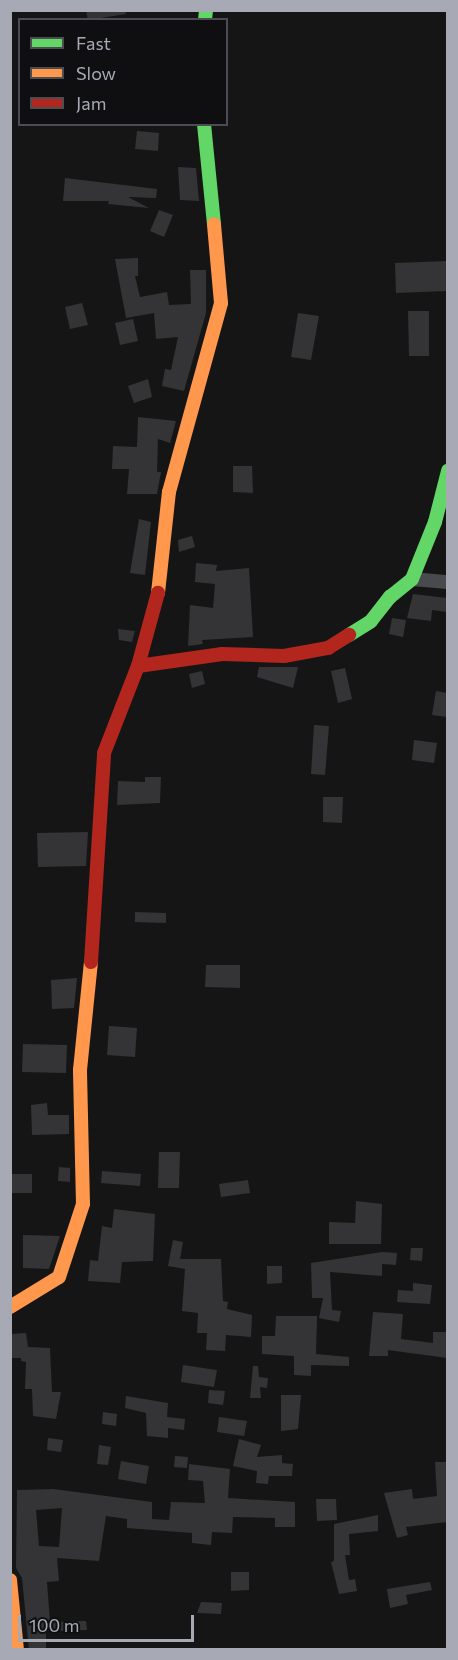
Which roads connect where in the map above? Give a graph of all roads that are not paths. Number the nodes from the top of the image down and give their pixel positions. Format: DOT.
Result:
graph roads {
  1 [pos="204,126"];
  2 [pos="447,471"];
  3 [pos="412,579"];
  4 [pos="447,582"];
  5 [pos="138,666"];
  6 [pos="10,1307"];
  7 [pos="10,1580"];
  8 [pos="17,1650"];
  1 -- 5 [label="main road"];
  2 -- 3 [label="main road"];
  3 -- 4 [label="street"];
  3 -- 5 [label="main road"];
  5 -- 6 [label="main road"];
  7 -- 8 [label="main road"];
}
